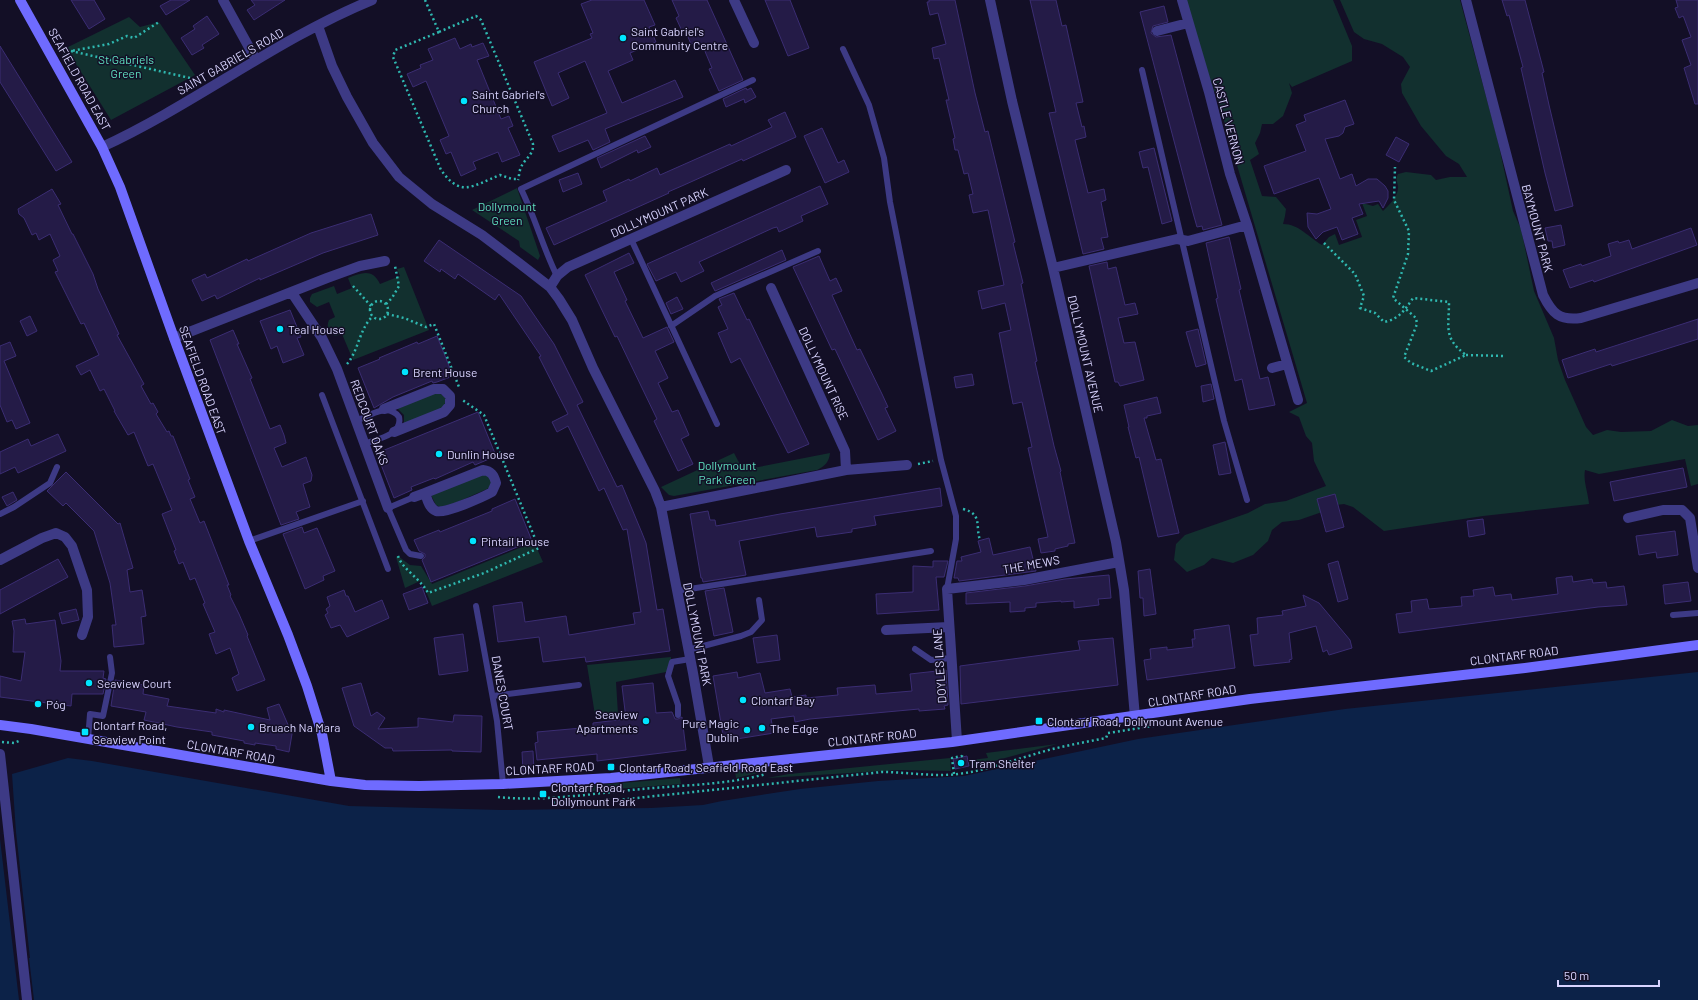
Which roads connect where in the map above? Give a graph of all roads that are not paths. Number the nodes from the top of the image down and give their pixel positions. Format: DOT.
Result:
graph roads {
  1 [pos="20,0"];
  2 [pos="223,0"];
  3 [pos="372,0"];
  4 [pos="734,0"];
  5 [pos="990,0"];
  6 [pos="1182,0"];
  7 [pos="1466,0"];
  8 [pos="1188,23"];
  9 [pos="318,26"];
  10 [pos="1157,30"];
  11 [pos="754,42"];
  12 [pos="843,49"];
  13 [pos="256,60"];
  14 [pos="1142,70"];
  15 [pos="753,80"];
  16 [pos="102,147"];
  17 [pos="786,170"];
  18 [pos="1247,225"];
  19 [pos="631,239"];
  20 [pos="1183,240"];
  21 [pos="818,251"];
  22 [pos="384,261"];
  23 [pos="1053,268"];
  24 [pos="557,276"];
  25 [pos="1698,283"];
  26 [pos="550,287"];
  27 [pos="771,288"];
  28 [pos="292,293"];
  29 [pos="671,326"];
  30 [pos="174,338"];
  31 [pos="1288,364"];
  32 [pos="1272,368"];
  33 [pos="322,394"];
  34 [pos="1298,400"];
  35 [pos="384,409"];
  36 [pos="356,421"];
  37 [pos="717,424"];
  38 [pos="394,432"];
  39 [pos="364,444"];
  40 [pos="908,465"];
  41 [pos="57,467"];
  42 [pos="846,470"];
  43 [pos="425,493"];
  44 [pos="414,497"];
  45 [pos="1247,500"];
  46 [pos="363,501"];
  47 [pos="661,507"];
  48 [pos="388,508"];
  49 [pos="0,514"];
  50 [pos="1628,518"];
  51 [pos="249,541"];
  52 [pos="931,551"];
  53 [pos="421,556"];
  54 [pos="0,560"];
  55 [pos="1119,562"];
  56 [pos="1698,568"];
  57 [pos="388,569"];
  58 [pos="947,590"];
  59 [pos="677,591"];
  60 [pos="759,600"];
  61 [pos="476,606"];
  62 [pos="1698,613"];
  63 [pos="1673,615"];
  64 [pos="949,627"];
  65 [pos="886,630"];
  66 [pos="82,635"];
  67 [pos="1698,646"];
  68 [pos="915,649"];
  69 [pos="689,654"];
  70 [pos="110,657"];
  71 [pos="951,658"];
  72 [pos="579,685"];
  73 [pos="493,696"];
  74 [pos="678,715"];
  75 [pos="1136,717"];
  76 [pos="0,725"];
  77 [pos="88,740"];
  78 [pos="957,741"];
  79 [pos="0,754"];
  80 [pos="709,766"];
  81 [pos="331,781"];
  82 [pos="503,784"];
  83 [pos="27,1000"];
  1 -- 16 [label="main road, SEAFIELD ROAD EAST"];
  2 -- 13 [label="street"];
  3 -- 9 [label="street, SAINT GABRIELS ROAD"];
  4 -- 11 [label="street"];
  5 -- 23 [label="street, DOLLYMOUNT AVENUE"];
  6 -- 8 [label="street, CASTLE VERNON"];
  7 -- 25 [label="street, BAYMOUNT PARK"];
  8 -- 10 [label="street"];
  8 -- 18 [label="street, CASTLE VERNON"];
  9 -- 13 [label="street, SAINT GABRIELS ROAD"];
  9 -- 26 [label="street, DOLLYMOUNT PARK"];
  12 -- 58 [label="lane"];
  13 -- 16 [label="street, SAINT GABRIELS ROAD"];
  14 -- 20 [label="lane"];
  15 -- 24 [label="lane"];
  16 -- 30 [label="main road, SEAFIELD ROAD EAST"];
  17 -- 19 [label="street, DOLLYMOUNT PARK"];
  18 -- 20 [label="street"];
  18 -- 31 [label="street, CASTLE VERNON"];
  19 -- 24 [label="street, DOLLYMOUNT PARK"];
  19 -- 29 [label="lane"];
  20 -- 23 [label="street"];
  20 -- 45 [label="lane"];
  21 -- 29 [label="lane"];
  22 -- 28 [label="street"];
  23 -- 55 [label="street, DOLLYMOUNT AVENUE"];
  24 -- 26 [label="street, DOLLYMOUNT PARK"];
  26 -- 47 [label="street, DOLLYMOUNT PARK"];
  27 -- 42 [label="street, DOLLYMOUNT RISE"];
  28 -- 30 [label="street"];
  28 -- 36 [label="street, REDCOURT OAKS"];
  29 -- 37 [label="lane"];
  30 -- 51 [label="main road, SEAFIELD ROAD EAST"];
  31 -- 32 [label="street"];
  31 -- 34 [label="street, CASTLE VERNON"];
  33 -- 46 [label="lane"];
  35 -- 36 [label="lane"];
  35 -- 38 [label="lane"];
  35 -- 38 [label="street"];
  36 -- 39 [label="street, REDCOURT OAKS"];
  38 -- 39 [label="lane"];
  39 -- 48 [label="street, REDCOURT OAKS"];
  40 -- 42 [label="street"];
  41 -- 49 [label="lane"];
  42 -- 47 [label="street"];
  43 -- 43 [label="street"];
  43 -- 44 [label="street"];
  44 -- 48 [label="lane"];
  46 -- 51 [label="lane"];
  46 -- 57 [label="lane"];
  47 -- 59 [label="street, DOLLYMOUNT PARK"];
  48 -- 53 [label="lane, REDCOURT OAKS"];
  50 -- 56 [label="street"];
  51 -- 81 [label="main road, SEAFIELD ROAD EAST"];
  52 -- 59 [label="lane"];
  54 -- 66 [label="street"];
  55 -- 58 [label="street, THE MEWS"];
  55 -- 75 [label="street, DOLLYMOUNT AVENUE"];
  58 -- 64 [label="street, DOYLES LANE"];
  59 -- 69 [label="street, DOLLYMOUNT PARK"];
  60 -- 69 [label="lane"];
  61 -- 73 [label="lane, DANES COURT"];
  62 -- 63 [label="lane"];
  64 -- 65 [label="street"];
  64 -- 71 [label="street, DOYLES LANE"];
  67 -- 75 [label="main road, CLONTARF ROAD"];
  68 -- 71 [label="lane"];
  69 -- 74 [label="lane"];
  69 -- 80 [label="street, DOLLYMOUNT PARK"];
  70 -- 77 [label="lane"];
  71 -- 78 [label="street, DOYLES LANE"];
  72 -- 73 [label="lane"];
  73 -- 82 [label="lane, DANES COURT"];
  75 -- 78 [label="main road, CLONTARF ROAD"];
  76 -- 77 [label="main road, CLONTARF ROAD"];
  77 -- 81 [label="main road, CLONTARF ROAD"];
  78 -- 80 [label="main road, CLONTARF ROAD"];
  79 -- 83 [label="street"];
  80 -- 82 [label="main road, CLONTARF ROAD"];
  81 -- 82 [label="main road, CLONTARF ROAD"];
}
